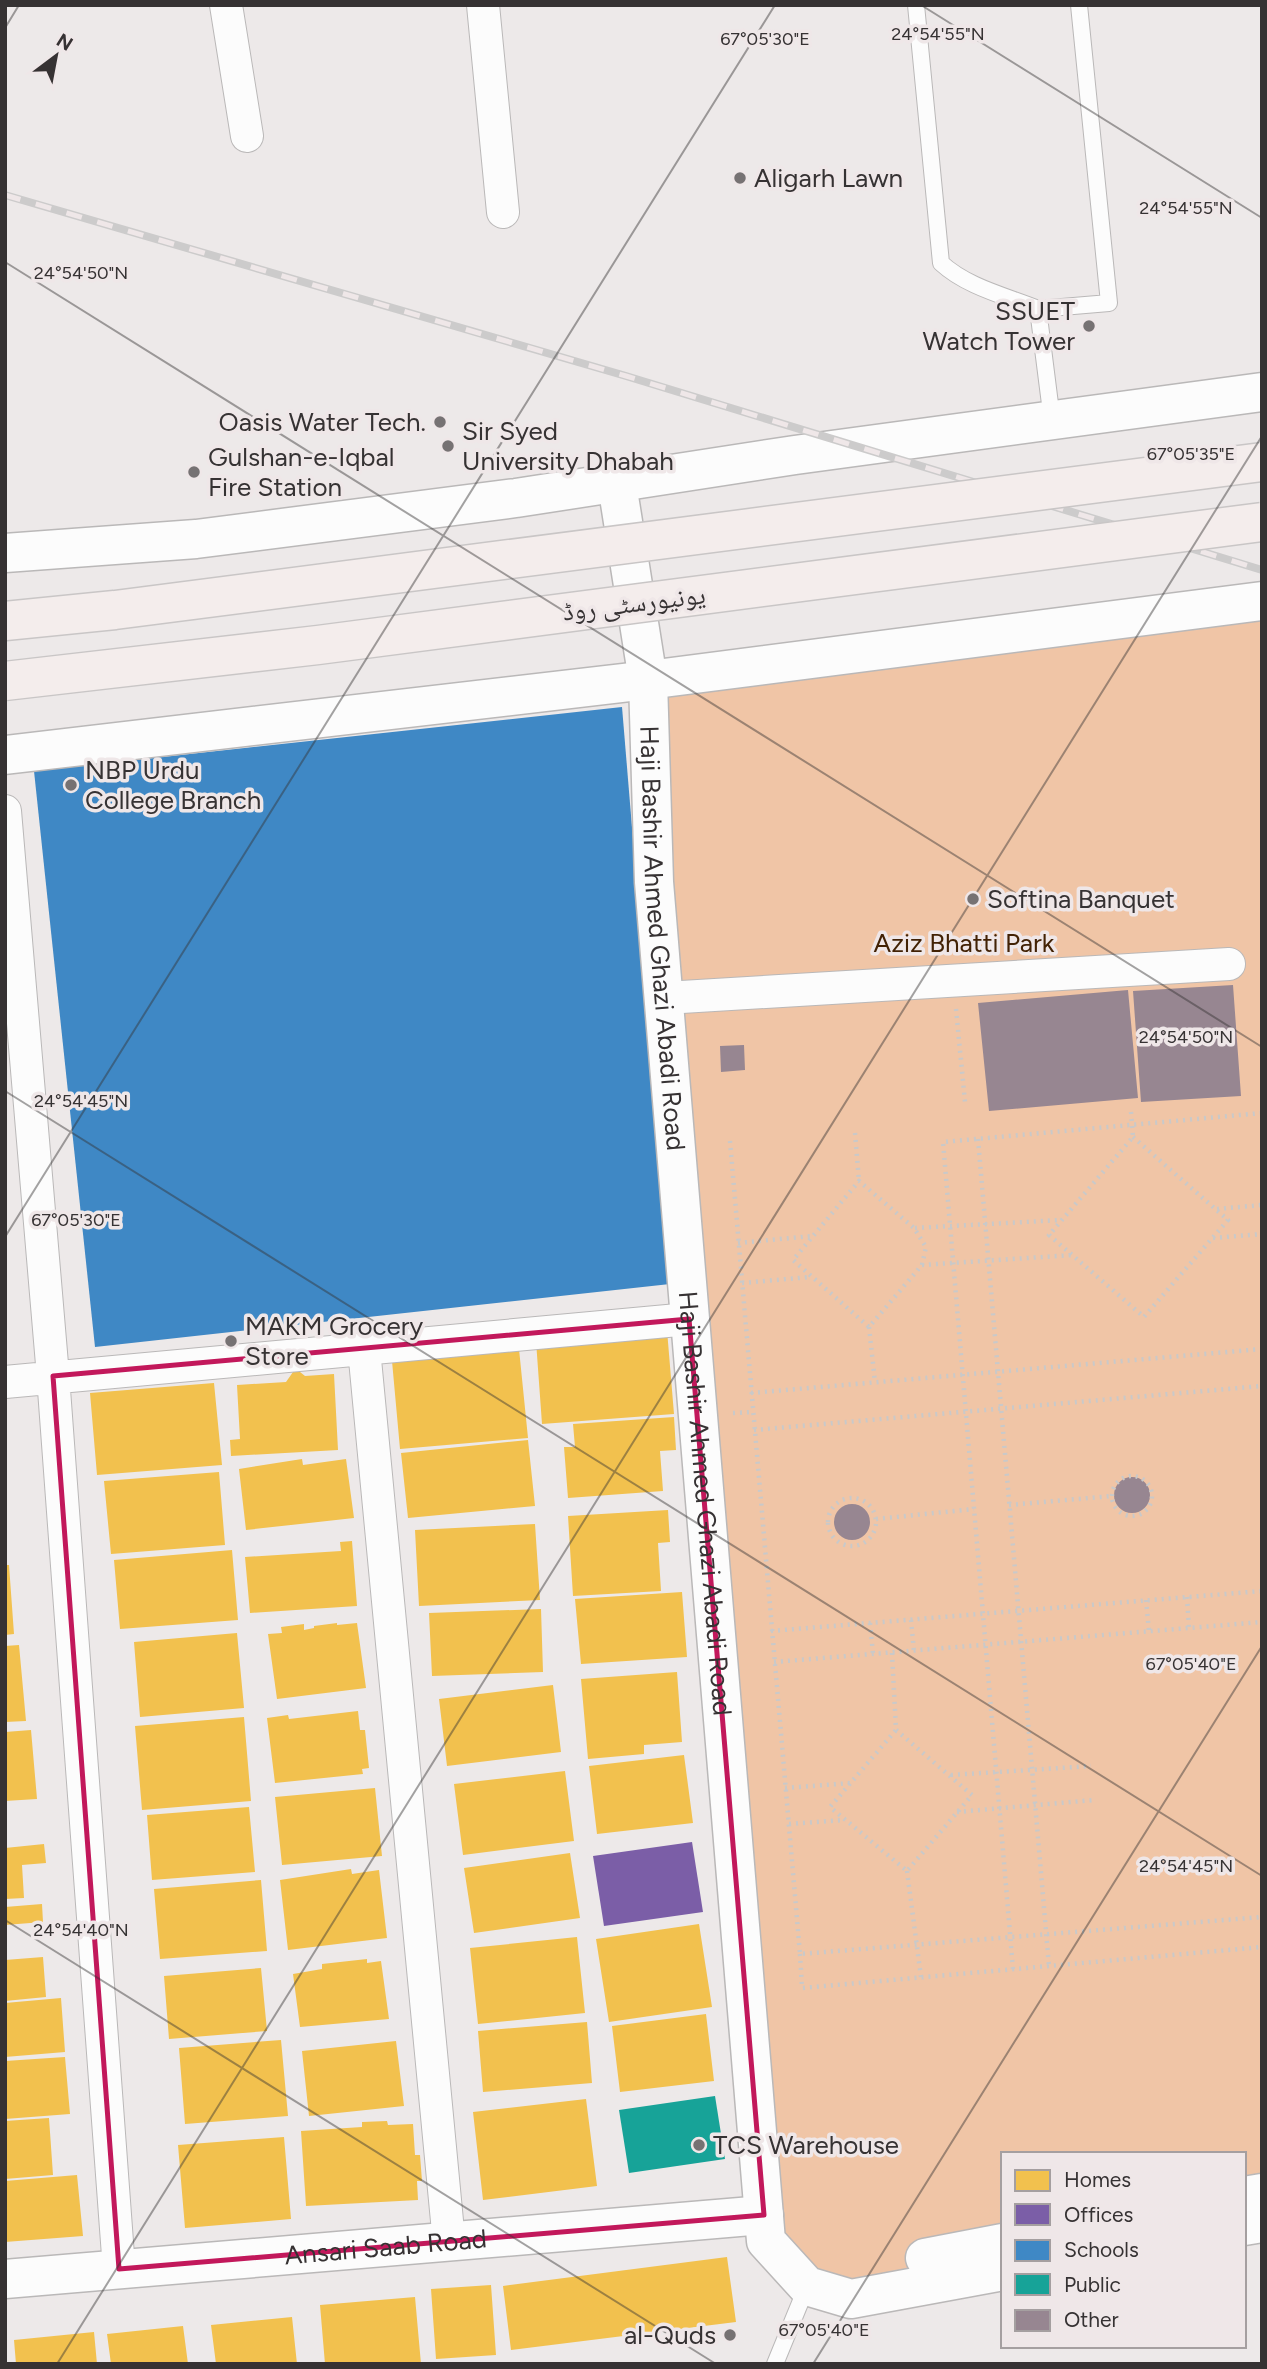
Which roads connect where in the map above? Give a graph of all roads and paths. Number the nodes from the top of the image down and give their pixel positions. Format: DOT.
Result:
graph roads {
  1 [pos="226,5"];
  2 [pos="483,5"];
  3 [pos="916,5"];
  4 [pos="1079,5"];
  5 [pos="247,136"];
  6 [pos="503,212"];
  7 [pos="1038,309"];
  8 [pos="1262,392"];
  9 [pos="1052,420"];
  10 [pos="1262,462"];
  11 [pos="617,484"];
  12 [pos="1262,522"];
  13 [pos="5,553"];
  14 [pos="1262,601"];
  15 [pos="5,621"];
  16 [pos="648,680"];
  17 [pos="5,681"];
  18 [pos="5,755"];
  19 [pos="5,811"];
  20 [pos="1229,964"];
  21 [pos="954,981"];
  22 [pos="665,998"];
  23 [pos="965,1101"];
  24 [pos="1132,1112"];
  25 [pos="1262,1113"];
  26 [pos="1132,1125"];
  27 [pos="855,1133"];
  28 [pos="1133,1137"];
  29 [pos="978,1139"];
  30 [pos="730,1141"];
  31 [pos="859,1181"];
  32 [pos="1262,1205"];
  33 [pos="1216,1209"];
  34 [pos="1061,1220"];
  35 [pos="985,1224"];
  36 [pos="950,1226"];
  37 [pos="914,1228"];
  38 [pos="1262,1234"];
  39 [pos="812,1236"];
  40 [pos="1212,1238"];
  41 [pos="738,1243"];
  42 [pos="1073,1255"];
  43 [pos="988,1261"];
  44 [pos="953,1264"];
  45 [pos="922,1265"];
  46 [pos="810,1277"];
  47 [pos="742,1283"];
  48 [pos="689,1319"];
  49 [pos="869,1327"];
  50 [pos="364,1349"];
  51 [pos="1262,1349"];
  52 [pos="998,1371"];
  53 [pos="962,1375"];
  54 [pos="53,1376"];
  55 [pos="5,1382"];
  56 [pos="875,1382"];
  57 [pos="1262,1386"];
  58 [pos="751,1393"];
  59 [pos="1001,1409"];
  60 [pos="965,1412"];
  61 [pos="754,1430"];
  62 [pos="1112,1496"];
  63 [pos="1009,1505"];
  64 [pos="974,1509"];
  65 [pos="876,1519"];
  66 [pos="1262,1591"];
  67 [pos="1186,1597"];
  68 [pos="1146,1600"];
  69 [pos="1018,1611"];
  70 [pos="982,1614"];
  71 [pos="911,1620"];
  72 [pos="1262,1622"];
  73 [pos="870,1623"];
  74 [pos="1189,1628"];
  75 [pos="771,1631"];
  76 [pos="1149,1631"];
  77 [pos="1021,1642"];
  78 [pos="985,1645"];
  79 [pos="914,1651"];
  80 [pos="892,1653"];
  81 [pos="873,1654"];
  82 [pos="774,1662"];
  83 [pos="897,1730"];
  84 [pos="1091,1766"];
  85 [pos="996,1772"];
  86 [pos="950,1775"];
  87 [pos="851,1783"];
  88 [pos="785,1788"];
  89 [pos="1094,1800"];
  90 [pos="1036,1805"];
  91 [pos="999,1809"];
  92 [pos="957,1812"];
  93 [pos="846,1820"];
  94 [pos="789,1825"];
  95 [pos="907,1871"];
  96 [pos="1262,1917"];
  97 [pos="1046,1934"];
  98 [pos="1010,1937"];
  99 [pos="917,1944"];
  100 [pos="1262,1947"];
  101 [pos="800,1954"];
  102 [pos="1049,1966"];
  103 [pos="1013,1969"];
  104 [pos="920,1977"];
  105 [pos="764,2215"];
  106 [pos="449,2242"];
  107 [pos="1001,2243"];
  108 [pos="119,2269"];
  109 [pos="1001,2271"];
  110 [pos="5,2279"];
  111 [pos="819,2289"];
  112 [pos="775,2364"];
  1 -- 5 [label="street"];
  2 -- 6 [label="street"];
  3 -- 7 [label="lane"];
  4 -- 7 [label="lane"];
  7 -- 9 [label="lane"];
  8 -- 9 [label="street"];
  9 -- 11 [label="street"];
  10 -- 15 [label="main road, bridge"];
  11 -- 13 [label="street"];
  11 -- 16 [label="street, Haji Bashir Ahmed Ghazi Abadi Road"];
  12 -- 17 [label="main road, یونیورسٹی روڈ, bridge"];
  14 -- 16 [label="street"];
  16 -- 18 [label="street"];
  16 -- 22 [label="street, Haji Bashir Ahmed Ghazi Abadi Road"];
  19 -- 54 [label="street"];
  20 -- 21 [label="street"];
  21 -- 22 [label="street"];
  21 -- 23 [label="path"];
  22 -- 48 [label="street, Haji Bashir Ahmed Ghazi Abadi Road"];
  24 -- 26 [label="path"];
  25 -- 26 [label="path"];
  26 -- 28 [label="path"];
  26 -- 29 [label="path"];
  27 -- 31 [label="path"];
  28 -- 33 [label="path"];
  28 -- 34 [label="path"];
  29 -- 35 [label="path"];
  29 -- 36 [label="path"];
  30 -- 41 [label="path"];
  31 -- 37 [label="path"];
  31 -- 39 [label="path"];
  32 -- 33 [label="path"];
  33 -- 40 [label="path"];
  34 -- 35 [label="path"];
  34 -- 42 [label="path"];
  35 -- 36 [label="path"];
  35 -- 43 [label="path"];
  36 -- 37 [label="path"];
  36 -- 44 [label="path"];
  37 -- 45 [label="path"];
  38 -- 40 [label="path"];
  39 -- 41 [label="path"];
  39 -- 46 [label="path"];
  40 -- 42 [label="path"];
  41 -- 47 [label="path"];
  42 -- 43 [label="path"];
  43 -- 44 [label="path"];
  43 -- 52 [label="path"];
  44 -- 45 [label="path"];
  44 -- 53 [label="path"];
  45 -- 49 [label="path"];
  46 -- 47 [label="path"];
  46 -- 49 [label="path"];
  47 -- 58 [label="path"];
  48 -- 50 [label="street"];
  48 -- 105 [label="street, Haji Bashir Ahmed Ghazi Abadi Road"];
  49 -- 56 [label="path"];
  50 -- 54 [label="street"];
  50 -- 106 [label="street"];
  51 -- 52 [label="path"];
  52 -- 53 [label="path"];
  52 -- 59 [label="path"];
  53 -- 56 [label="path"];
  53 -- 60 [label="path"];
  54 -- 55 [label="street"];
  54 -- 108 [label="street"];
  56 -- 58 [label="path"];
  57 -- 59 [label="path"];
  58 -- 61 [label="path"];
  59 -- 60 [label="path"];
  59 -- 63 [label="path"];
  60 -- 61 [label="path"];
  60 -- 64 [label="path"];
  61 -- 75 [label="path"];
  62 -- 62 [label="path"];
  62 -- 63 [label="path"];
  63 -- 69 [label="path"];
  64 -- 65 [label="path"];
  64 -- 70 [label="path"];
  65 -- 65 [label="path"];
  66 -- 67 [label="path"];
  67 -- 68 [label="path"];
  67 -- 74 [label="path"];
  68 -- 69 [label="path"];
  68 -- 76 [label="path"];
  69 -- 70 [label="path"];
  69 -- 77 [label="path"];
  70 -- 71 [label="path"];
  70 -- 78 [label="path"];
  71 -- 73 [label="path"];
  71 -- 79 [label="path"];
  72 -- 74 [label="path"];
  73 -- 75 [label="path"];
  73 -- 81 [label="path"];
  74 -- 76 [label="path"];
  75 -- 82 [label="path"];
  76 -- 77 [label="path"];
  77 -- 78 [label="path"];
  77 -- 90 [label="path"];
  78 -- 79 [label="path"];
  78 -- 85 [label="path"];
  79 -- 80 [label="path"];
  80 -- 81 [label="path"];
  80 -- 83 [label="path"];
  81 -- 82 [label="path"];
  82 -- 88 [label="path"];
  83 -- 86 [label="path"];
  83 -- 87 [label="path"];
  84 -- 85 [label="path"];
  85 -- 86 [label="path"];
  85 -- 91 [label="path"];
  86 -- 92 [label="path"];
  87 -- 88 [label="path"];
  87 -- 93 [label="path"];
  88 -- 94 [label="path"];
  89 -- 90 [label="path"];
  90 -- 91 [label="path"];
  90 -- 97 [label="path"];
  91 -- 92 [label="path"];
  91 -- 98 [label="path"];
  92 -- 95 [label="path"];
  93 -- 94 [label="path"];
  93 -- 95 [label="path"];
  94 -- 101 [label="path"];
  95 -- 99 [label="path"];
  96 -- 97 [label="path"];
  97 -- 98 [label="path"];
  97 -- 102 [label="path"];
  98 -- 99 [label="path"];
  98 -- 103 [label="path"];
  99 -- 101 [label="path"];
  99 -- 104 [label="path"];
  100 -- 102 [label="path"];
  101 -- 104 [label="path"];
  102 -- 103 [label="path"];
  103 -- 104 [label="path"];
  105 -- 106 [label="street, Ansari Saab Road"];
  105 -- 111 [label="street, Haji Bashir Ahmed Ghazi Abadi Road"];
  106 -- 108 [label="street, Ansari Saab Road"];
  107 -- 111 [label="street"];
  108 -- 110 [label="street, Ansari Saab Road"];
  109 -- 111 [label="street"];
  111 -- 112 [label="lane"];
}
